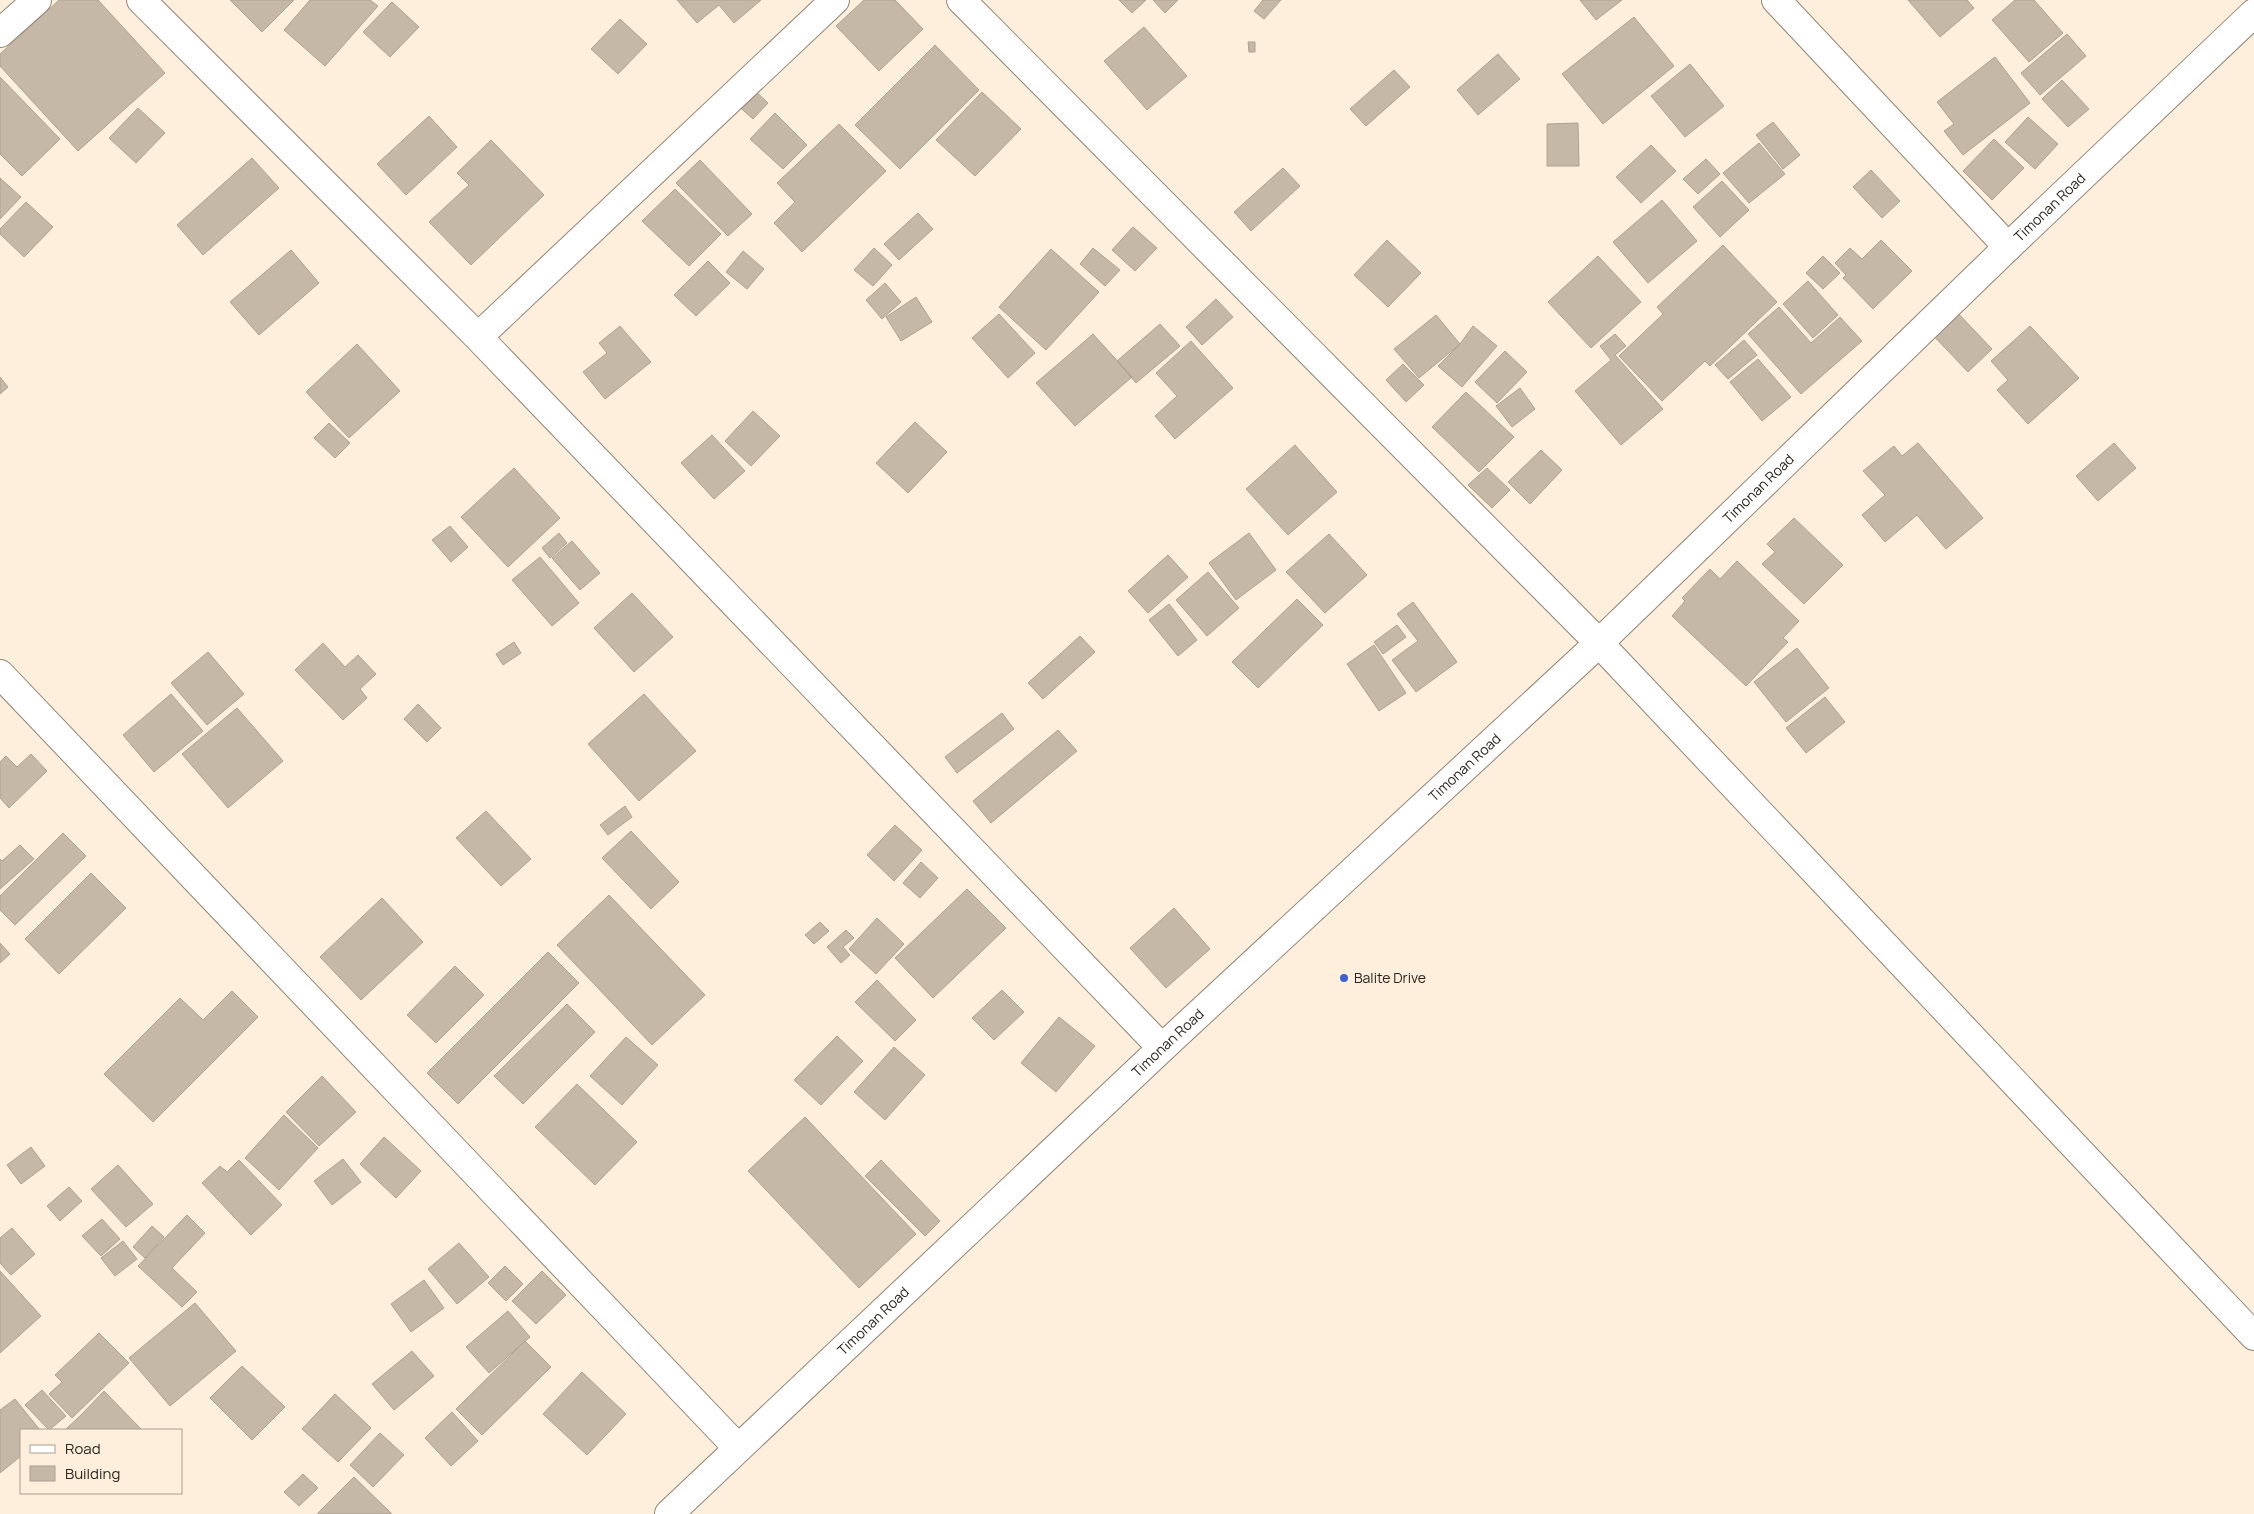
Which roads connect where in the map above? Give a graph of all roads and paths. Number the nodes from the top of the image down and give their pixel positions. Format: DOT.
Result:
graph roads {
  1 [pos="37,0"];
  2 [pos="141,0"];
  3 [pos="835,0"];
  4 [pos="961,0"];
  5 [pos="1776,0"];
  6 [pos="2254,12"];
  7 [pos="0,33"];
  8 [pos="2008,247"];
  9 [pos="478,337"];
  10 [pos="1599,643"];
  11 [pos="0,674"];
  12 [pos="1162,1048"];
  13 [pos="2254,1336"];
  14 [pos="738,1448"];
  15 [pos="669,1514"];
  1 -- 7 [label="street"];
  2 -- 9 [label="street"];
  3 -- 9 [label="street"];
  4 -- 10 [label="street"];
  5 -- 8 [label="street"];
  6 -- 8 [label="street, Timonan Road"];
  8 -- 10 [label="street, Timonan Road"];
  9 -- 12 [label="street"];
  10 -- 12 [label="street, Timonan Road"];
  10 -- 13 [label="street"];
  11 -- 14 [label="street"];
  12 -- 14 [label="street, Timonan Road"];
  14 -- 15 [label="street, Timonan Road"];
}
